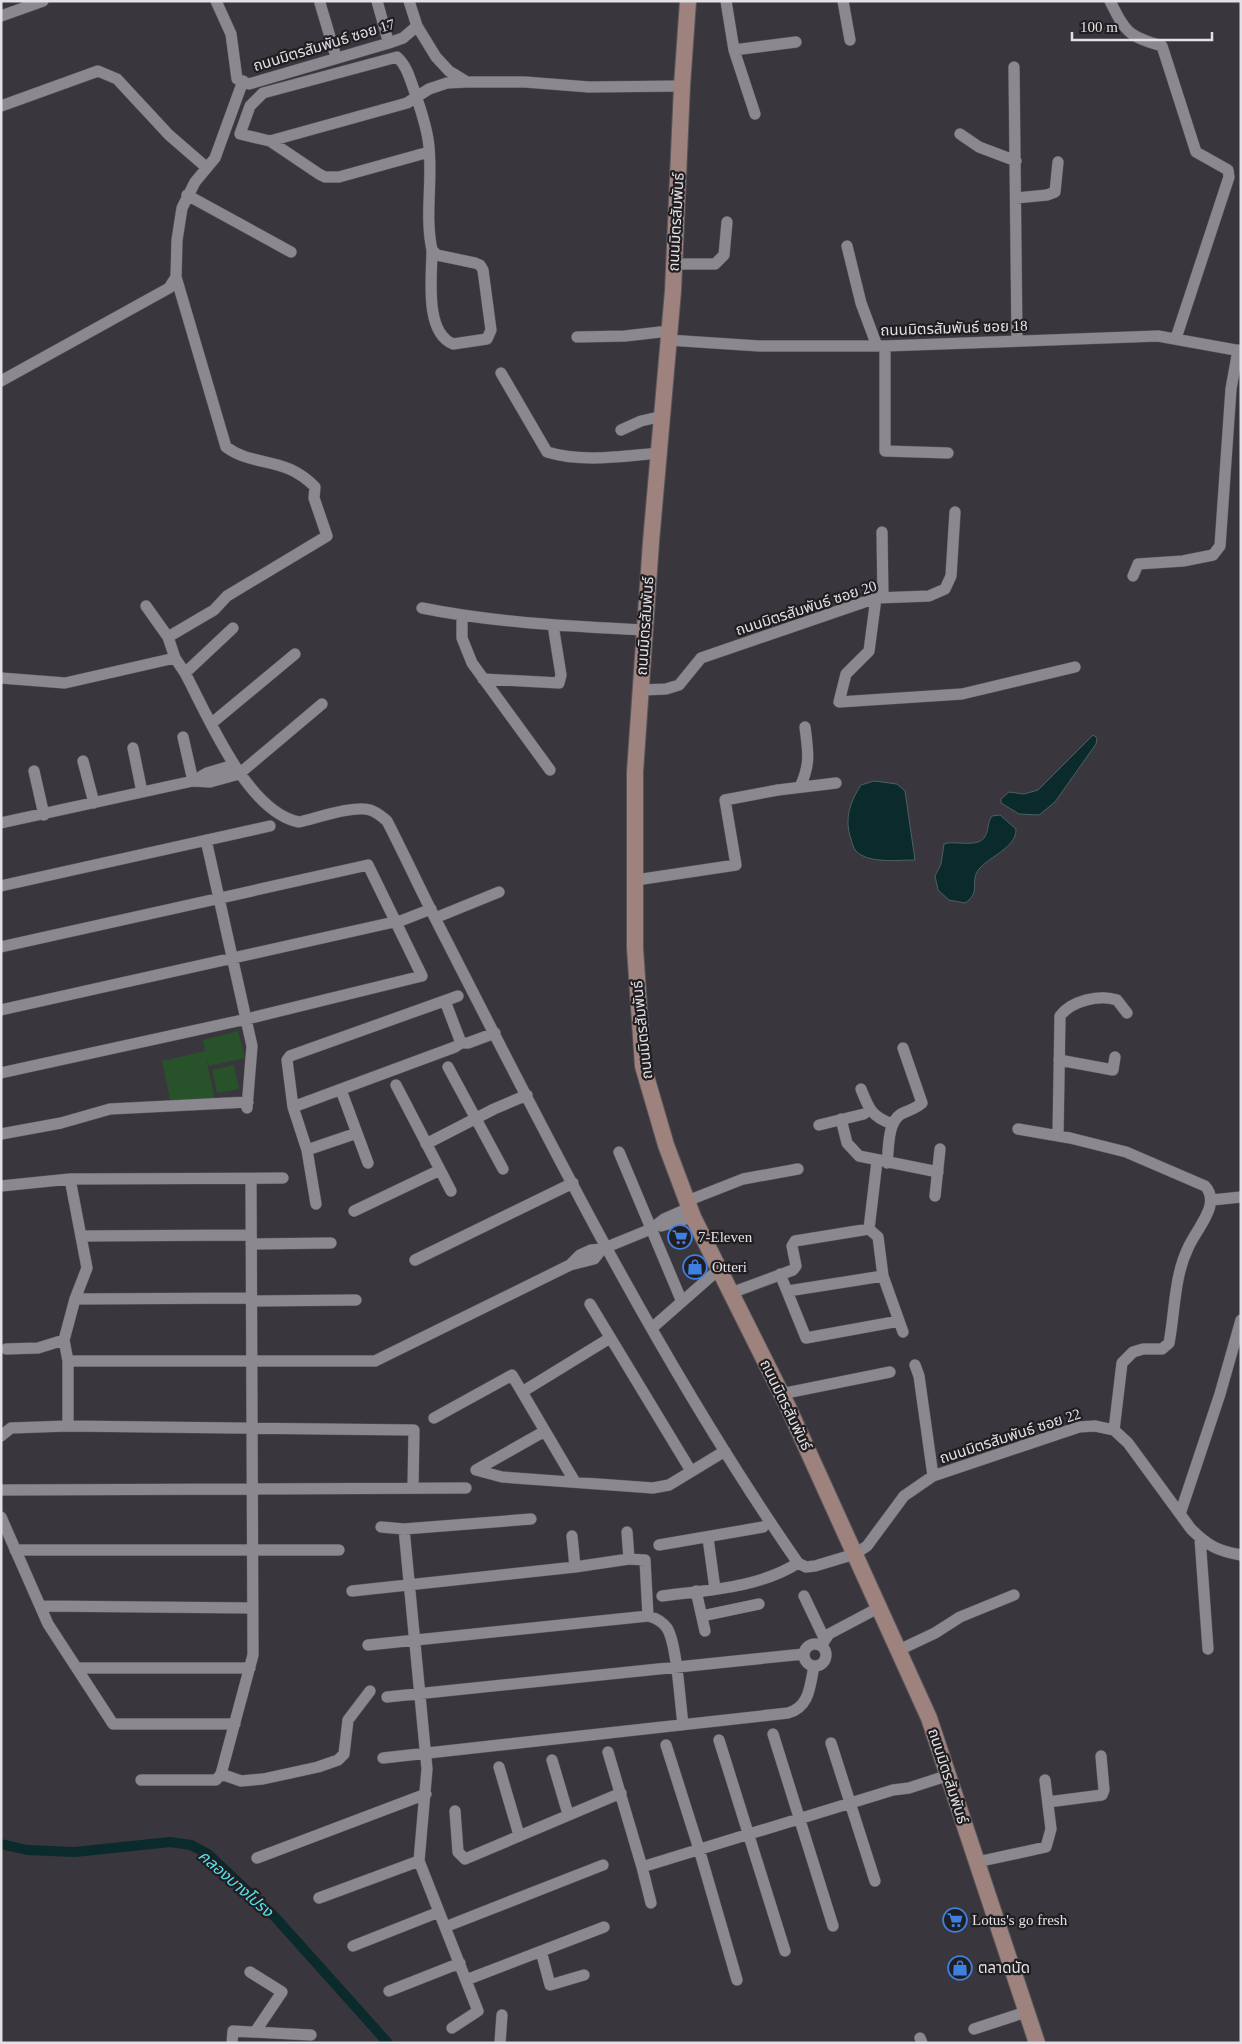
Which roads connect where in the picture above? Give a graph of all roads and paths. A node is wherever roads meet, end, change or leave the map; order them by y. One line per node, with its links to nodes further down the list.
1 (43, 1): 10 (street)
2 (216, 1): 18 (street, ถนนมิตรสัมพันธ์ ซอย 17)
3 (377, 1): 12 (street)
4 (409, 1): 11 (street)
5 (688, 1): 20 (street, ถนนมิตรสัมพันธ์)
6 (726, 1): 15 (street)
7 (843, 1): 13 (street)
8 (1110, 1): 40 (street)
9 (320, 3): 16 (street)
10 (1, 16)
11 (417, 26): 16 (street, ถนนมิตรสัมพันธ์ ซอย 17); 19 (street, ถนนมิตรสัมพันธ์ ซอย 17)
12 (387, 37)
13 (850, 40)
14 (796, 42): 15 (street)
15 (734, 50): 23 (street)
16 (336, 57): 18 (street, ถนนมิตรสัมพันธ์ ซอย 17)
17 (1014, 67): 27 (street)
18 (244, 81): 29 (street)
19 (468, 82): 20 (street); 21 (street)
20 (682, 86): 36 (street, ถนนมิตรสัมพันธ์)
21 (417, 96): 25 (street); 25 (street); 26 (street)
22 (1, 106): 29 (street)
23 (755, 114)
24 (960, 134): 27 (street)
25 (270, 141): 26 (street)
26 (429, 152): 34 (street)
27 (1016, 161): 31 (street)
28 (1058, 162): 31 (street)
29 (206, 167): 30 (street)
30 (187, 195): 35 (street); 37 (street)
31 (1016, 198): 41 (street)
32 (727, 222): 36 (street)
33 (846, 246): 42 (street)
34 (432, 250): 34 (street)
35 (291, 252)
36 (673, 264): 39 (street, ถนนมิตรสัมพันธ์)
37 (176, 277): 45 (street); 60 (street)
38 (577, 336): 39 (street, ถนนมิตรสัมพันธ์ ซอย 18)
39 (669, 336): 42 (street, ถนนมิตรสัมพันธ์ ซอย 18); 46 (street, ถนนมิตรสัมพันธ์)
40 (1176, 338): 41 (street, ถนนมิตรสัมพันธ์ ซอย 18); 43 (street, ถนนมิตรสัมพันธ์ ซอย 18)
41 (1017, 340): 42 (street, ถนนมิตรสัมพันธ์ ซอย 18)
42 (881, 346): 49 (street)
43 (1239, 351): 52 (street)
44 (501, 373): 48 (street)
45 (1, 381)
46 (663, 416): 47 (street); 48 (street, ถนนมิตรสัมพันธ์)
47 (621, 430)
48 (660, 453): 59 (street, ถนนมิตรสัมพันธ์)
49 (948, 453)
50 (955, 512): 53 (street, ถนนมิตรสัมพันธ์ ซอย 20)
51 (882, 532): 53 (street)
52 (1134, 576)
53 (880, 598): 63 (street); 67 (street, ถนนมิตรสัมพันธ์ ซอย 20)
54 (146, 606): 60 (street)
55 (422, 608): 56 (street)
56 (462, 616): 57 (street); 66 (street)
57 (553, 625): 59 (street); 66 (street)
58 (233, 628): 64 (street)
59 (645, 630): 67 (street, ถนนมิตรสัมพันธ์)
60 (168, 637): 62 (street)
61 (295, 654): 69 (street)
62 (175, 658): 64 (street); 65 (street)
63 (1075, 667)
64 (185, 672): 69 (street)
65 (1, 678)
66 (483, 680): 75 (street)
67 (642, 690): 86 (street, ถนนมิตรสัมพันธ์)
68 (322, 704): 74 (street)
69 (212, 723): 74 (street)
70 (804, 727): 79 (street)
71 (183, 737): 77 (street)
72 (133, 748): 80 (street)
73 (84, 760): 81 (street)
74 (237, 770): 77 (street); 90 (street)
75 (550, 770)
76 (34, 771): 82 (street)
77 (192, 781): 80 (street)
78 (836, 783): 79 (street)
79 (800, 787): 86 (street)
80 (142, 792): 81 (street)
81 (94, 804): 82 (street)
82 (44, 815): 83 (street)
83 (1, 823)
84 (270, 826): 85 (street)
85 (206, 840): 87 (street); 89 (street)
86 (636, 880): 140 (street, ถนนมิตรสัมพันธ์)
87 (1, 886)
88 (499, 892): 90 (street)
89 (219, 898): 91 (street); 92 (street); 93 (street)
90 (431, 910): 91 (street); 99 (street)
91 (395, 920): 93 (street); 98 (street)
92 (1, 947)
93 (234, 957): 96 (street); 98 (street)
94 (458, 996): 95 (street)
95 (445, 1001): 100 (street); 110 (street)
96 (1, 1010)
97 (1127, 1013): 103 (street)
98 (247, 1019): 105 (street); 118 (street)
99 (494, 1031): 100 (street); 109 (street)
100 (461, 1043): 108 (street)
101 (903, 1048): 114 (street)
102 (1115, 1057): 103 (street)
103 (1058, 1060): 119 (street)
104 (448, 1067): 112 (street)
105 (1, 1073)
106 (396, 1085): 120 (street)
107 (861, 1089): 114 (street)
108 (341, 1090): 110 (street); 117 (street)
109 (526, 1093): 112 (street); 133 (street)
110 (293, 1107): 122 (street)
111 (864, 1114): 113 (street)
112 (476, 1118): 120 (street); 126 (street)
113 (841, 1119): 115 (street); 124 (street)
114 (892, 1124): 124 (street)
115 (819, 1125)
116 (1018, 1129): 119 (street)
117 (357, 1133): 122 (street); 125 (street)
118 (1, 1134)
119 (1058, 1136): 138 (street)
120 (426, 1144): 128 (street)
121 (940, 1149): 129 (street)
122 (307, 1150): 139 (street)
123 (620, 1152): 142 (street)
124 (882, 1162): 129 (street); 143 (street)
125 (368, 1163)
126 (503, 1169)
127 (798, 1169): 140 (street)
128 (440, 1170): 135 (street); 141 (street)
129 (938, 1172): 136 (street)
130 (284, 1178): 132 (street)
131 (70, 1179): 132 (street); 134 (street); 144 (street)
132 (251, 1179): 145 (street)
133 (573, 1182): 147 (street); 148 (street)
134 (1, 1186)
135 (451, 1191)
136 (935, 1196)
137 (1241, 1197): 138 (street)
138 (1212, 1200): 173 (street)
139 (316, 1204)
140 (690, 1209): 142 (street); 149 (street, ถนนมิตรสัมพันธ์)
141 (354, 1211)
142 (654, 1227): 147 (street); 157 (street)
143 (869, 1230): 150 (street); 151 (street)
144 (82, 1236): 145 (street); 154 (street)
145 (251, 1239): 146 (street); 155 (street)
146 (331, 1243)
147 (604, 1248): 160 (street); 165 (street)
148 (415, 1260)
149 (718, 1270): 153 (street, ถนนมิตรสัมพันธ์); 157 (street)
150 (780, 1274): 152 (street); 153 (street)
151 (883, 1276): 152 (street); 152 (street)
152 (788, 1291)
153 (731, 1293): 169 (street, ถนนมิตรสัมพันธ์)
154 (75, 1299): 155 (street); 162 (street)
155 (252, 1300): 156 (street); 165 (street)
156 (356, 1300)
157 (682, 1302): 160 (street)
158 (590, 1304): 161 (street)
159 (1241, 1320): 184 (street)
160 (652, 1328): 176 (street)
161 (610, 1338): 168 (street); 177 (street)
162 (64, 1340): 163 (street); 164 (street)
163 (6, 1349)
164 (68, 1361): 165 (street); 171 (street)
165 (252, 1362): 172 (street)
166 (915, 1365): 178 (street)
167 (890, 1372): 169 (street)
168 (522, 1392): 170 (street); 174 (street)
169 (781, 1394): 198 (street, ถนนมิตรสัมพันธ์)
170 (434, 1418)
171 (68, 1426): 172 (street); 175 (street)
172 (252, 1427): 180 (street); 183 (street)
173 (1114, 1430): 178 (street, ถนนมิตรสัมพันธ์ ซอย 22); 184 (street)
174 (545, 1431): 179 (street); 179 (street)
175 (1, 1436)
176 (725, 1451): 177 (street); 201 (street)
177 (691, 1471): 179 (street)
178 (933, 1476): 198 (street, ถนนมิตรสัมพันธ์ ซอย 22)
179 (575, 1482)
180 (413, 1488): 181 (street); 183 (street)
181 (466, 1488)
182 (1, 1490): 183 (street)
183 (252, 1490): 195 (street)
184 (1180, 1514): 193 (street)
185 (1, 1517): 196 (street)
186 (531, 1519): 189 (street)
187 (381, 1527): 189 (street)
188 (763, 1527): 192 (street)
189 (404, 1529): 203 (street)
190 (627, 1532): 200 (street)
191 (572, 1536): 202 (street)
192 (708, 1538): 194 (street); 204 (street)
193 (1200, 1538): 199 (street); 220 (street)
194 (659, 1545)
195 (253, 1549): 196 (street); 197 (street); 212 (street)
196 (15, 1550): 211 (street)
197 (339, 1550)
198 (854, 1554): 201 (street); 213 (street, ถนนมิตรสัมพันธ์)
199 (1241, 1555)
200 (629, 1559): 202 (street); 214 (street)
201 (798, 1563): 204 (street)
202 (575, 1567): 203 (street)
203 (409, 1585): 205 (street); 217 (street)
204 (715, 1589): 206 (street)
205 (352, 1591)
206 (696, 1591): 208 (street); 215 (street)
207 (1014, 1595): 221 (street)
208 (662, 1596)
209 (804, 1596): 218 (street)
210 (759, 1604): 215 (street)
211 (40, 1606): 212 (street); 225 (street)
212 (253, 1608): 226 (street)
213 (882, 1611): 218 (street); 221 (street, ถนนมิตรสัมพันธ์)
214 (648, 1616): 217 (street); 223 (street)
215 (702, 1616): 216 (street)
216 (705, 1631)
217 (414, 1639): 219 (street); 228 (street)
218 (823, 1643): 222 (street); 224 (street)
219 (368, 1645)
220 (1208, 1649)
221 (899, 1650): 242 (street, ถนนมิตรสัมพันธ์)
222 (804, 1654): 223 (street); 224 (street)
223 (676, 1666): 228 (street); 231 (street)
224 (814, 1666): 231 (street)
225 (77, 1668): 226 (street); 230 (street)
226 (250, 1668): 230 (street)
227 (370, 1691): 243 (street)
228 (420, 1693): 229 (street); 236 (street)
229 (387, 1697)
230 (235, 1724): 243 (street)
231 (683, 1724): 236 (street)
232 (773, 1734): 252 (street)
233 (718, 1740): 254 (street)
234 (831, 1743): 249 (street)
235 (666, 1745): 255 (street)
236 (426, 1752): 239 (street); 247 (street)
237 (608, 1752): 246 (street)
238 (1100, 1756): 248 (street)
239 (383, 1758)
240 (552, 1760): 251 (street)
241 (499, 1767): 253 (street)
242 (948, 1771): 249 (street); 258 (street, ถนนมิตรสัมพันธ์)
243 (221, 1774): 244 (street)
244 (140, 1780)
245 (1045, 1780): 248 (street)
246 (621, 1793): 251 (street); 260 (street)
247 (426, 1794): 256 (street); 257 (street)
248 (1048, 1802): 258 (street)
249 (850, 1803): 252 (street); 261 (street)
250 (455, 1811): 253 (street)
251 (568, 1814): 253 (street)
252 (798, 1819): 254 (street); 265 (street)
253 (519, 1834)
254 (749, 1834): 255 (street); 270 (street)
255 (699, 1849): 260 (street); 275 (street)
256 (257, 1858)
257 (419, 1860): 262 (street); 264 (street)
258 (977, 1862): 277 (street, ถนนมิตรสัมพันธ์)
259 (603, 1865): 266 (street)
260 (642, 1867): 263 (street)
261 (875, 1881)
262 (319, 1898)
263 (651, 1903)
264 (439, 1912): 266 (street); 268 (street)
265 (833, 1926)
266 (445, 1927): 271 (street)
267 (604, 1927): 269 (street)
268 (353, 1946)
269 (541, 1951): 273 (street); 274 (street)
270 (785, 1951)
271 (460, 1963): 274 (street); 276 (street)
272 (250, 1972): 281 (street)
273 (584, 1974)
274 (466, 1980): 279 (street)
275 (737, 1980)
276 (389, 1991)
277 (1026, 2012): 280 (street); 285 (street, ถนนมิตรสัมพันธ์)
278 (502, 2015): 284 (street)
279 (452, 2028)
280 (974, 2029)
281 (256, 2032): 282 (street); 283 (street)
282 (312, 2035)
283 (232, 2043)
284 (500, 2043)
285 (1037, 2043)

